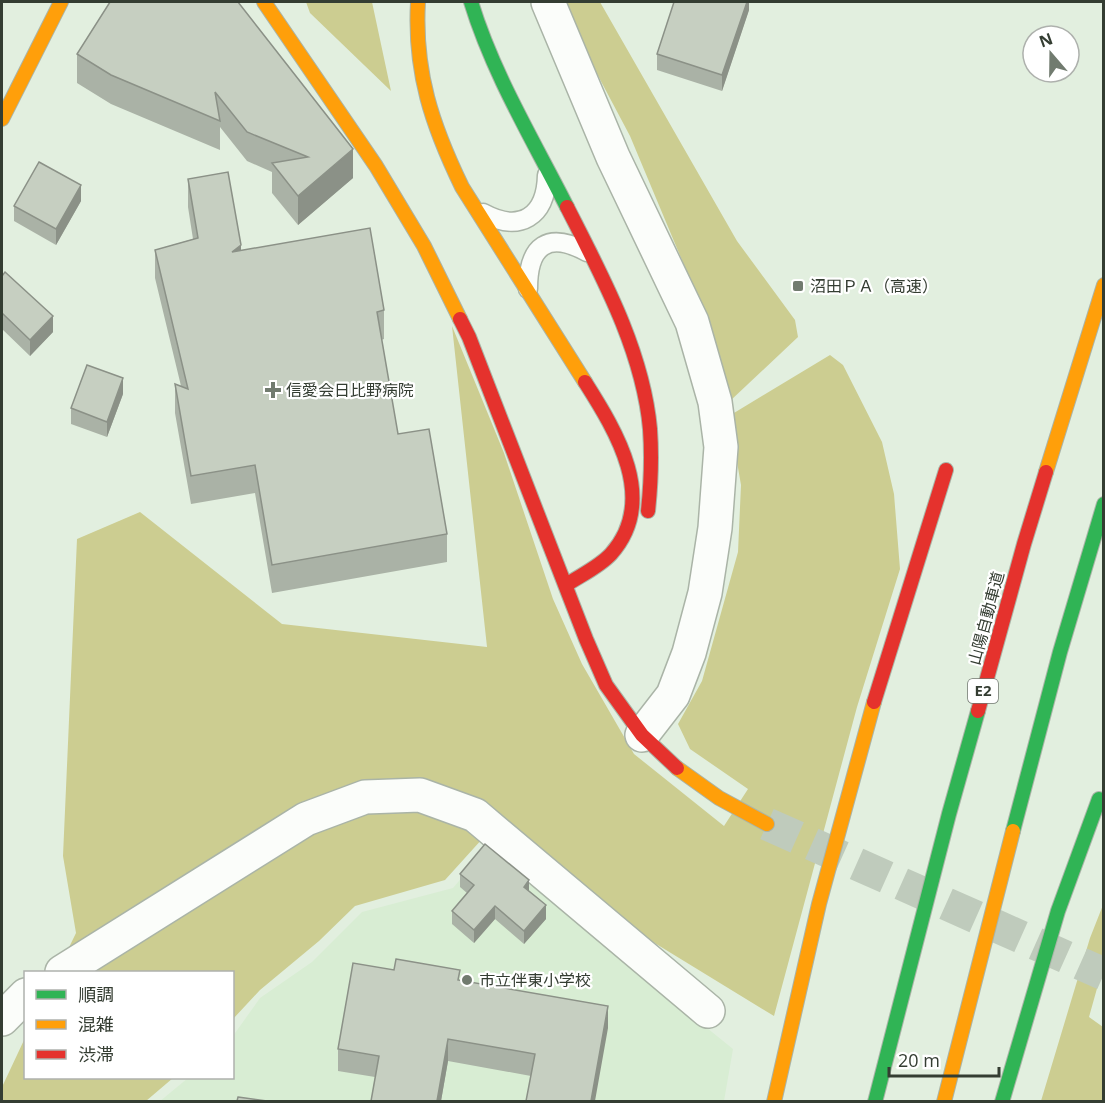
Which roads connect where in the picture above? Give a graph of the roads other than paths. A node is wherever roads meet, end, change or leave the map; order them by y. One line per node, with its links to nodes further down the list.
1 (61, 2): 6 (main road)
2 (264, 2): 14 (main road)
3 (418, 2): 8 (main road)
4 (471, 2): 7 (main road)
5 (548, 2): 15 (street)
6 (2, 119)
7 (547, 170): 8 (lane); 9 (main road)
8 (477, 210): 11 (main road)
9 (591, 253): 11 (lane); 14 (main road)
10 (1104, 285): 23 (main road, 山陽自動車道 / E2)
11 (528, 291): 14 (main road)
12 (946, 470): 22 (main road)
13 (1104, 504): 24 (main road)
14 (566, 585): 15 (main road)
15 (642, 735): 17 (main road)
16 (1099, 800): 25 (main road)
17 (767, 824)
18 (64, 971): 20 (street)
19 (24, 997): 21 (street)
20 (708, 1011)
21 (2, 1019)
22 (774, 1101)
23 (875, 1101)
24 (944, 1101)
25 (1002, 1101)

